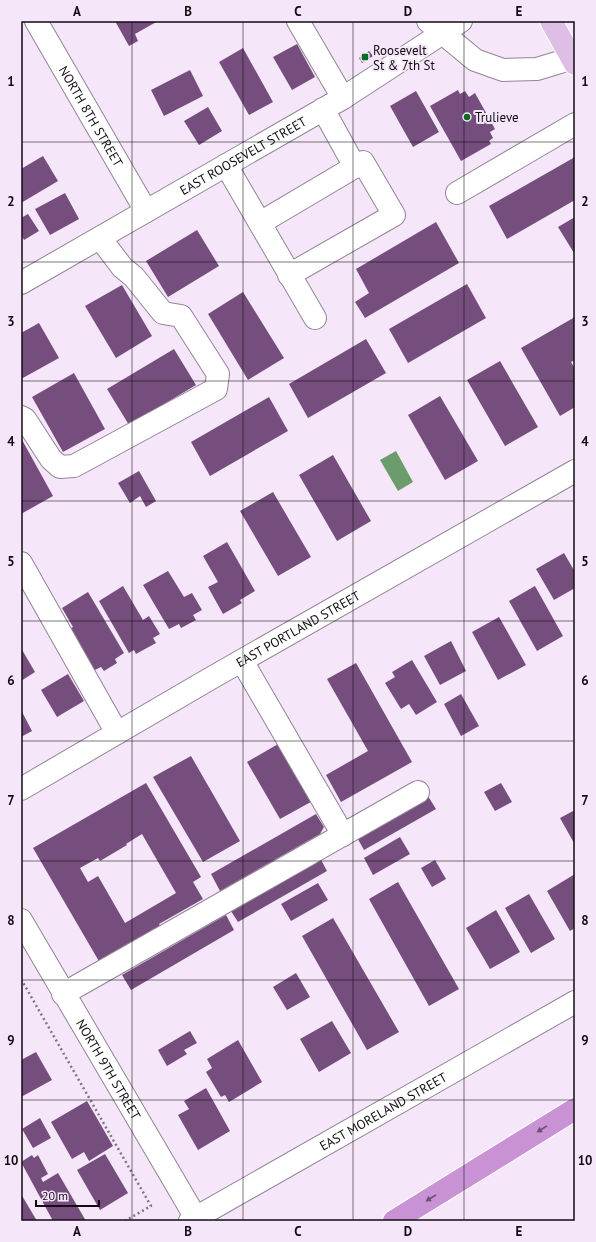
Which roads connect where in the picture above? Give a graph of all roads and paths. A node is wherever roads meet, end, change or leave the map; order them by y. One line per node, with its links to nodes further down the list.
1 (36, 21): 13 (street, NORTH 8TH STREET)
2 (298, 21): 7 (street)
3 (461, 21): 5 (street, EAST ROOSEVELT STREET)
4 (551, 21): 6 (main road)
5 (435, 27): 6 (street); 7 (street, EAST ROOSEVELT STREET)
6 (573, 60)
7 (343, 98): 8 (street, EAST ROOSEVELT STREET)
8 (323, 109): 10 (street, EAST ROOSEVELT STREET); 11 (street)
9 (575, 124): 12 (street)
10 (226, 165): 13 (street, EAST ROOSEVELT STREET); 14 (street)
11 (354, 167): 14 (street); 16 (street)
12 (457, 193)
13 (146, 211): 15 (street, EAST ROOSEVELT STREET)
14 (260, 223): 16 (street)
15 (100, 238): 17 (street, EAST ROOSEVELT STREET); 19 (street)
16 (289, 275): 18 (street)
17 (21, 283)
18 (314, 318)
19 (21, 417)
20 (575, 471): 22 (street, EAST PORTLAND STREET)
21 (21, 563): 23 (street)
22 (242, 661): 23 (street, EAST PORTLAND STREET); 26 (street)
23 (117, 733): 24 (street, EAST PORTLAND STREET)
24 (21, 789)
25 (418, 792): 26 (street)
26 (342, 835): 29 (street)
27 (21, 920): 29 (street, NORTH 9TH STREET)
28 (21, 979): 33 (path)
29 (63, 994): 32 (street, NORTH 9TH STREET)
30 (575, 1002): 32 (street, EAST MORELAND STREET)
31 (575, 1109): 34 (highway, one-way to 34)
32 (193, 1219)
33 (125, 1221)
34 (394, 1221)

